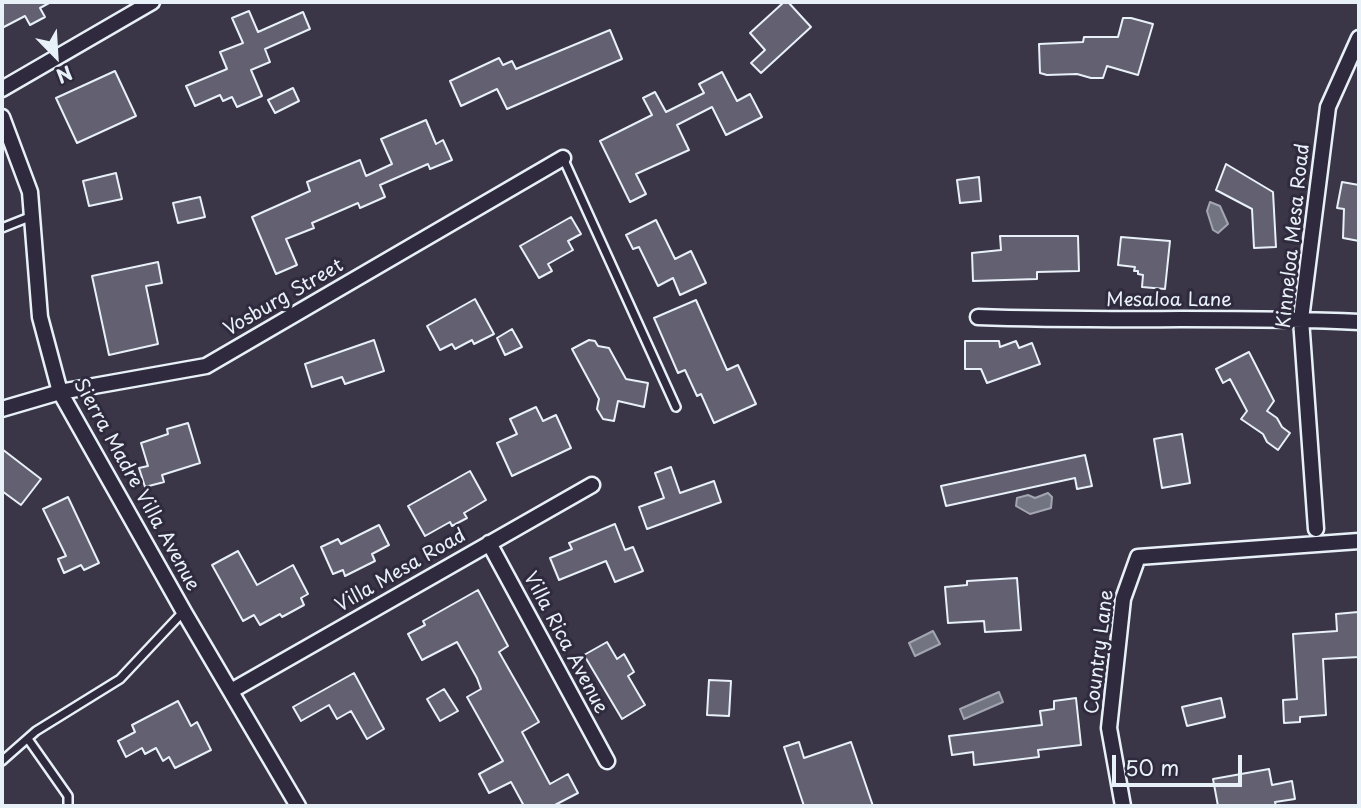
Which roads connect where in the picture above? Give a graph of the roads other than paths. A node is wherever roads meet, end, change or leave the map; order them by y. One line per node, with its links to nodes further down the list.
1 (152, 2): 3 (street)
2 (1359, 38): 9 (street, Kinneloa Mesa Road)
3 (2, 89)
4 (2, 117): 6 (street, Sierra Madre Villa Avenue)
5 (562, 159): 11 (street, Vosburg Street); 12 (lane)
6 (32, 216): 7 (lane); 11 (street, Sierra Madre Villa Avenue)
7 (2, 228)
8 (978, 317): 9 (street, Mesaloa Lane)
9 (1301, 319): 10 (street, Mesaloa Lane); 15 (street, Kinneloa Mesa Road)
10 (1359, 322)
11 (60, 391): 13 (street, Vosburg Street); 18 (street, Sierra Madre Villa Avenue)
12 (676, 407)
13 (2, 409)
14 (592, 485): 17 (street, Villa Mesa Road)
15 (1316, 536): 16 (street, Country Lane); 25 (street, Country Lane)
16 (1359, 541)
17 (489, 543): 19 (street, Villa Mesa Road); 22 (street, Villa Rica Avenue)
18 (184, 612): 19 (street, Sierra Madre Villa Avenue); 20 (lane)
19 (231, 691): 24 (street, Sierra Madre Villa Avenue)
20 (28, 739): 21 (lane); 23 (lane)
21 (2, 761)
22 (607, 761)
23 (68, 806)
24 (298, 806)
25 (1124, 806)

